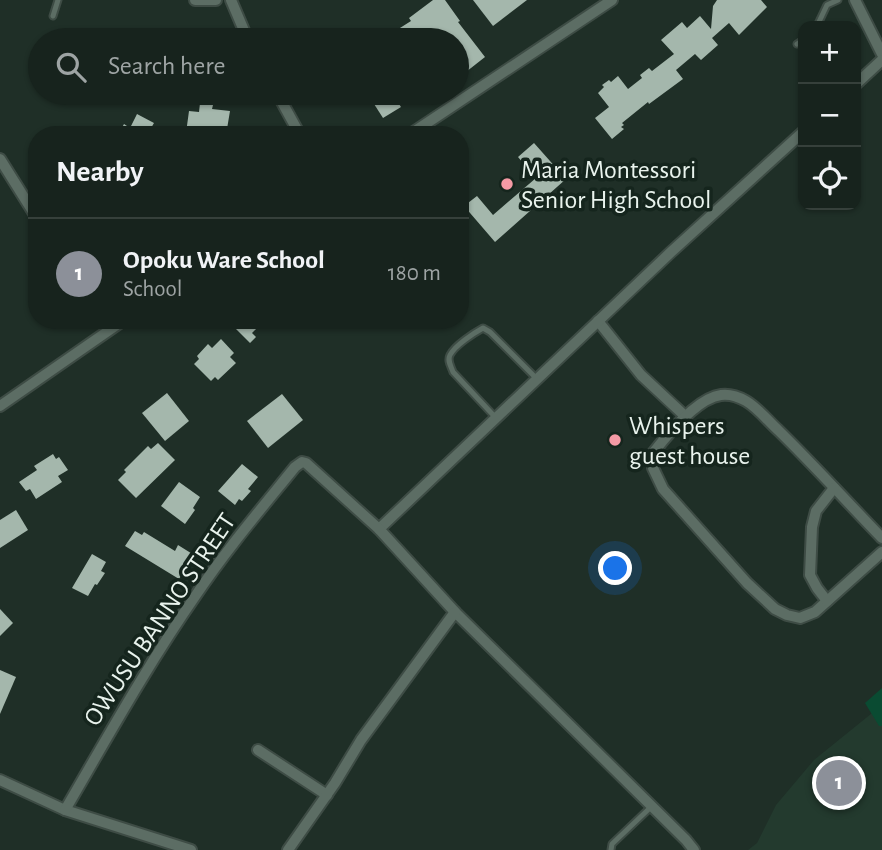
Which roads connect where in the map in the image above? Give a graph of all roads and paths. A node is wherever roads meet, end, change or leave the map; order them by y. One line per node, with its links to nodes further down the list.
1 (58, 0): 8 (lane)
2 (195, 0): 3 (street)
3 (216, 0)
4 (231, 0): 10 (street)
5 (612, 0): 13 (street)
6 (838, 0): 9 (lane)
7 (855, 0): 11 (street)
8 (53, 16)
9 (819, 21)
10 (243, 28)
11 (881, 53): 12 (street)
12 (861, 78)
13 (469, 95)
14 (284, 105): 16 (street)
15 (454, 105): 17 (street)
16 (295, 126)
17 (423, 126)
18 (798, 137): 21 (street)
19 (0, 159): 20 (street)
20 (28, 204)
21 (598, 321): 23 (street); 25 (street)
22 (111, 329): 24 (street)
23 (537, 379): 26 (street); 26 (lane)
24 (0, 406)
25 (685, 416): 27 (street); 31 (street)
26 (496, 418): 28 (street)
27 (834, 488): 29 (street); 31 (street)
28 (379, 529): 32 (street); 37 (street, OWUSU BANNO STREET)
29 (882, 538)
30 (882, 552): 31 (street)
31 (827, 601)
32 (455, 612): 35 (street); 36 (street)
33 (258, 750): 35 (street)
34 (0, 780): 37 (street)
35 (327, 795): 40 (street)
36 (652, 806): 41 (lane); 42 (street)
37 (65, 810): 38 (street)
38 (173, 848): 39 (street)
39 (191, 850)
40 (288, 850)
41 (611, 850)
42 (694, 850)

